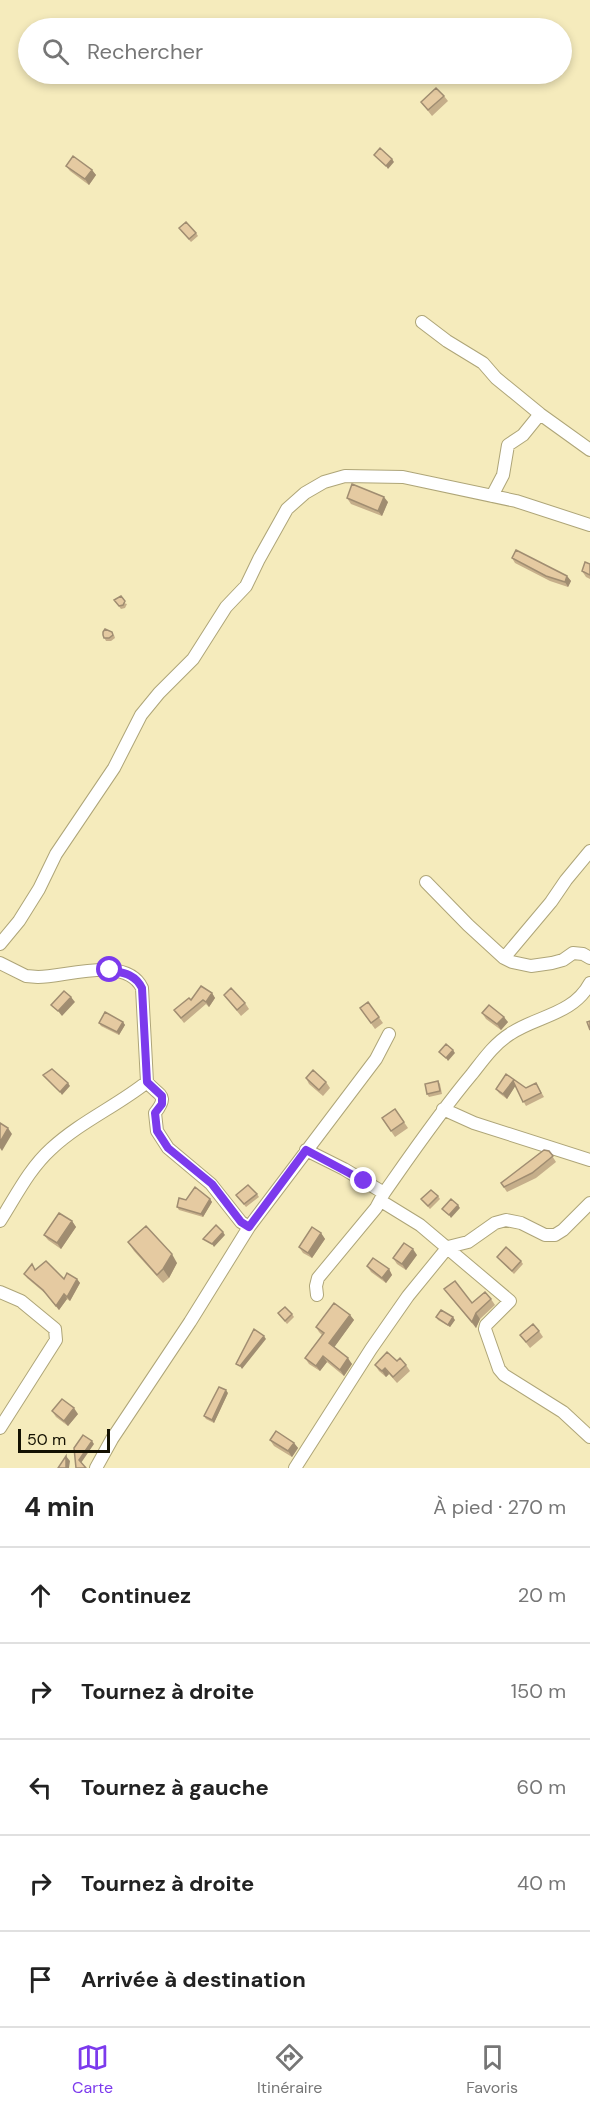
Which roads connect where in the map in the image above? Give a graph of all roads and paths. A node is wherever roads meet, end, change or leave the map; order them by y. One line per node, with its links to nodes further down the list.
1 (422, 322): 2 (street)
2 (540, 414): 3 (street); 4 (street)
3 (590, 450)
4 (492, 495): 5 (street); 8 (street)
5 (590, 525)
6 (590, 851): 9 (street)
7 (426, 882): 9 (street)
8 (0, 944)
9 (504, 958): 10 (street)
10 (590, 958)
11 (0, 963): 14 (street)
12 (590, 983): 15 (street)
13 (389, 1034): 16 (street)
14 (147, 1082): 20 (street); 21 (street)
15 (443, 1109): 17 (street); 18 (street)
16 (306, 1150): 18 (street); 21 (street)
17 (590, 1160)
18 (382, 1197): 22 (street); 24 (street)
19 (590, 1203): 22 (street)
20 (0, 1221)
21 (249, 1227): 27 (street)
22 (448, 1247): 26 (street); 28 (street)
23 (0, 1292): 25 (street)
24 (317, 1295)
25 (0, 1428)
26 (590, 1437)
27 (96, 1468)
28 (295, 1468)

